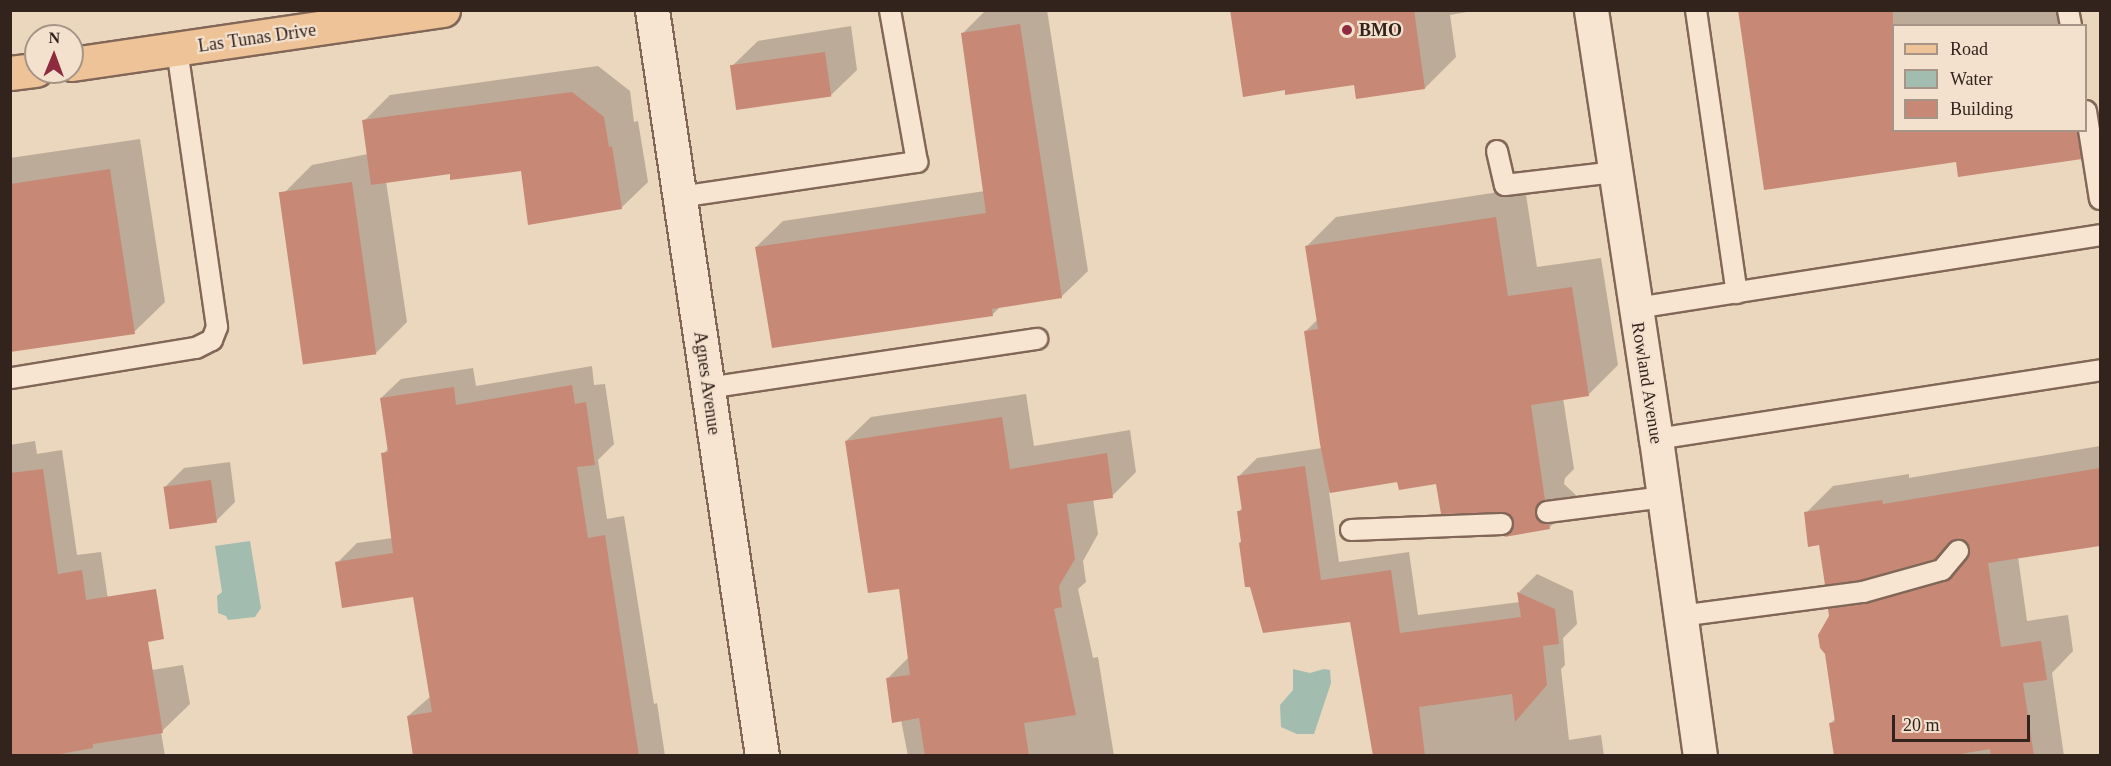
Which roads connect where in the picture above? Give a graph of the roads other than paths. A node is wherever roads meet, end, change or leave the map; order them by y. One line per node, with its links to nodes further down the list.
1 (443, 10): 6 (main road, Las Tunas Drive)
2 (652, 10): 12 (street, Agnes Avenue)
3 (890, 10): 12 (lane)
4 (1591, 10): 11 (street, Rowland Avenue)
5 (1695, 10): 15 (lane)
6 (366, 16): 7 (main road, Las Tunas Drive)
7 (177, 49): 8 (main road, Las Tunas Drive); 19 (lane)
8 (84, 62)
9 (2087, 123): 13 (lane)
10 (1497, 151): 11 (lane)
11 (1616, 172): 16 (street, Rowland Avenue)
12 (680, 196): 20 (street, Agnes Avenue)
13 (2100, 199)
14 (2100, 236): 15 (lane)
15 (1737, 293): 16 (lane)
16 (1636, 308): 21 (street, Rowland Avenue)
17 (1037, 339): 20 (lane)
18 (2100, 370): 21 (lane)
19 (12, 378)
20 (708, 388): 28 (street, Agnes Avenue)
21 (1656, 439): 22 (street, Rowland Avenue)
22 (1664, 497): 23 (lane); 27 (street, Rowland Avenue)
23 (1547, 512)
24 (1502, 524): 25 (lane)
25 (1351, 530)
26 (1958, 551): 27 (lane)
27 (1680, 616): 29 (street, Rowland Avenue)
28 (762, 756)
29 (1701, 756)

